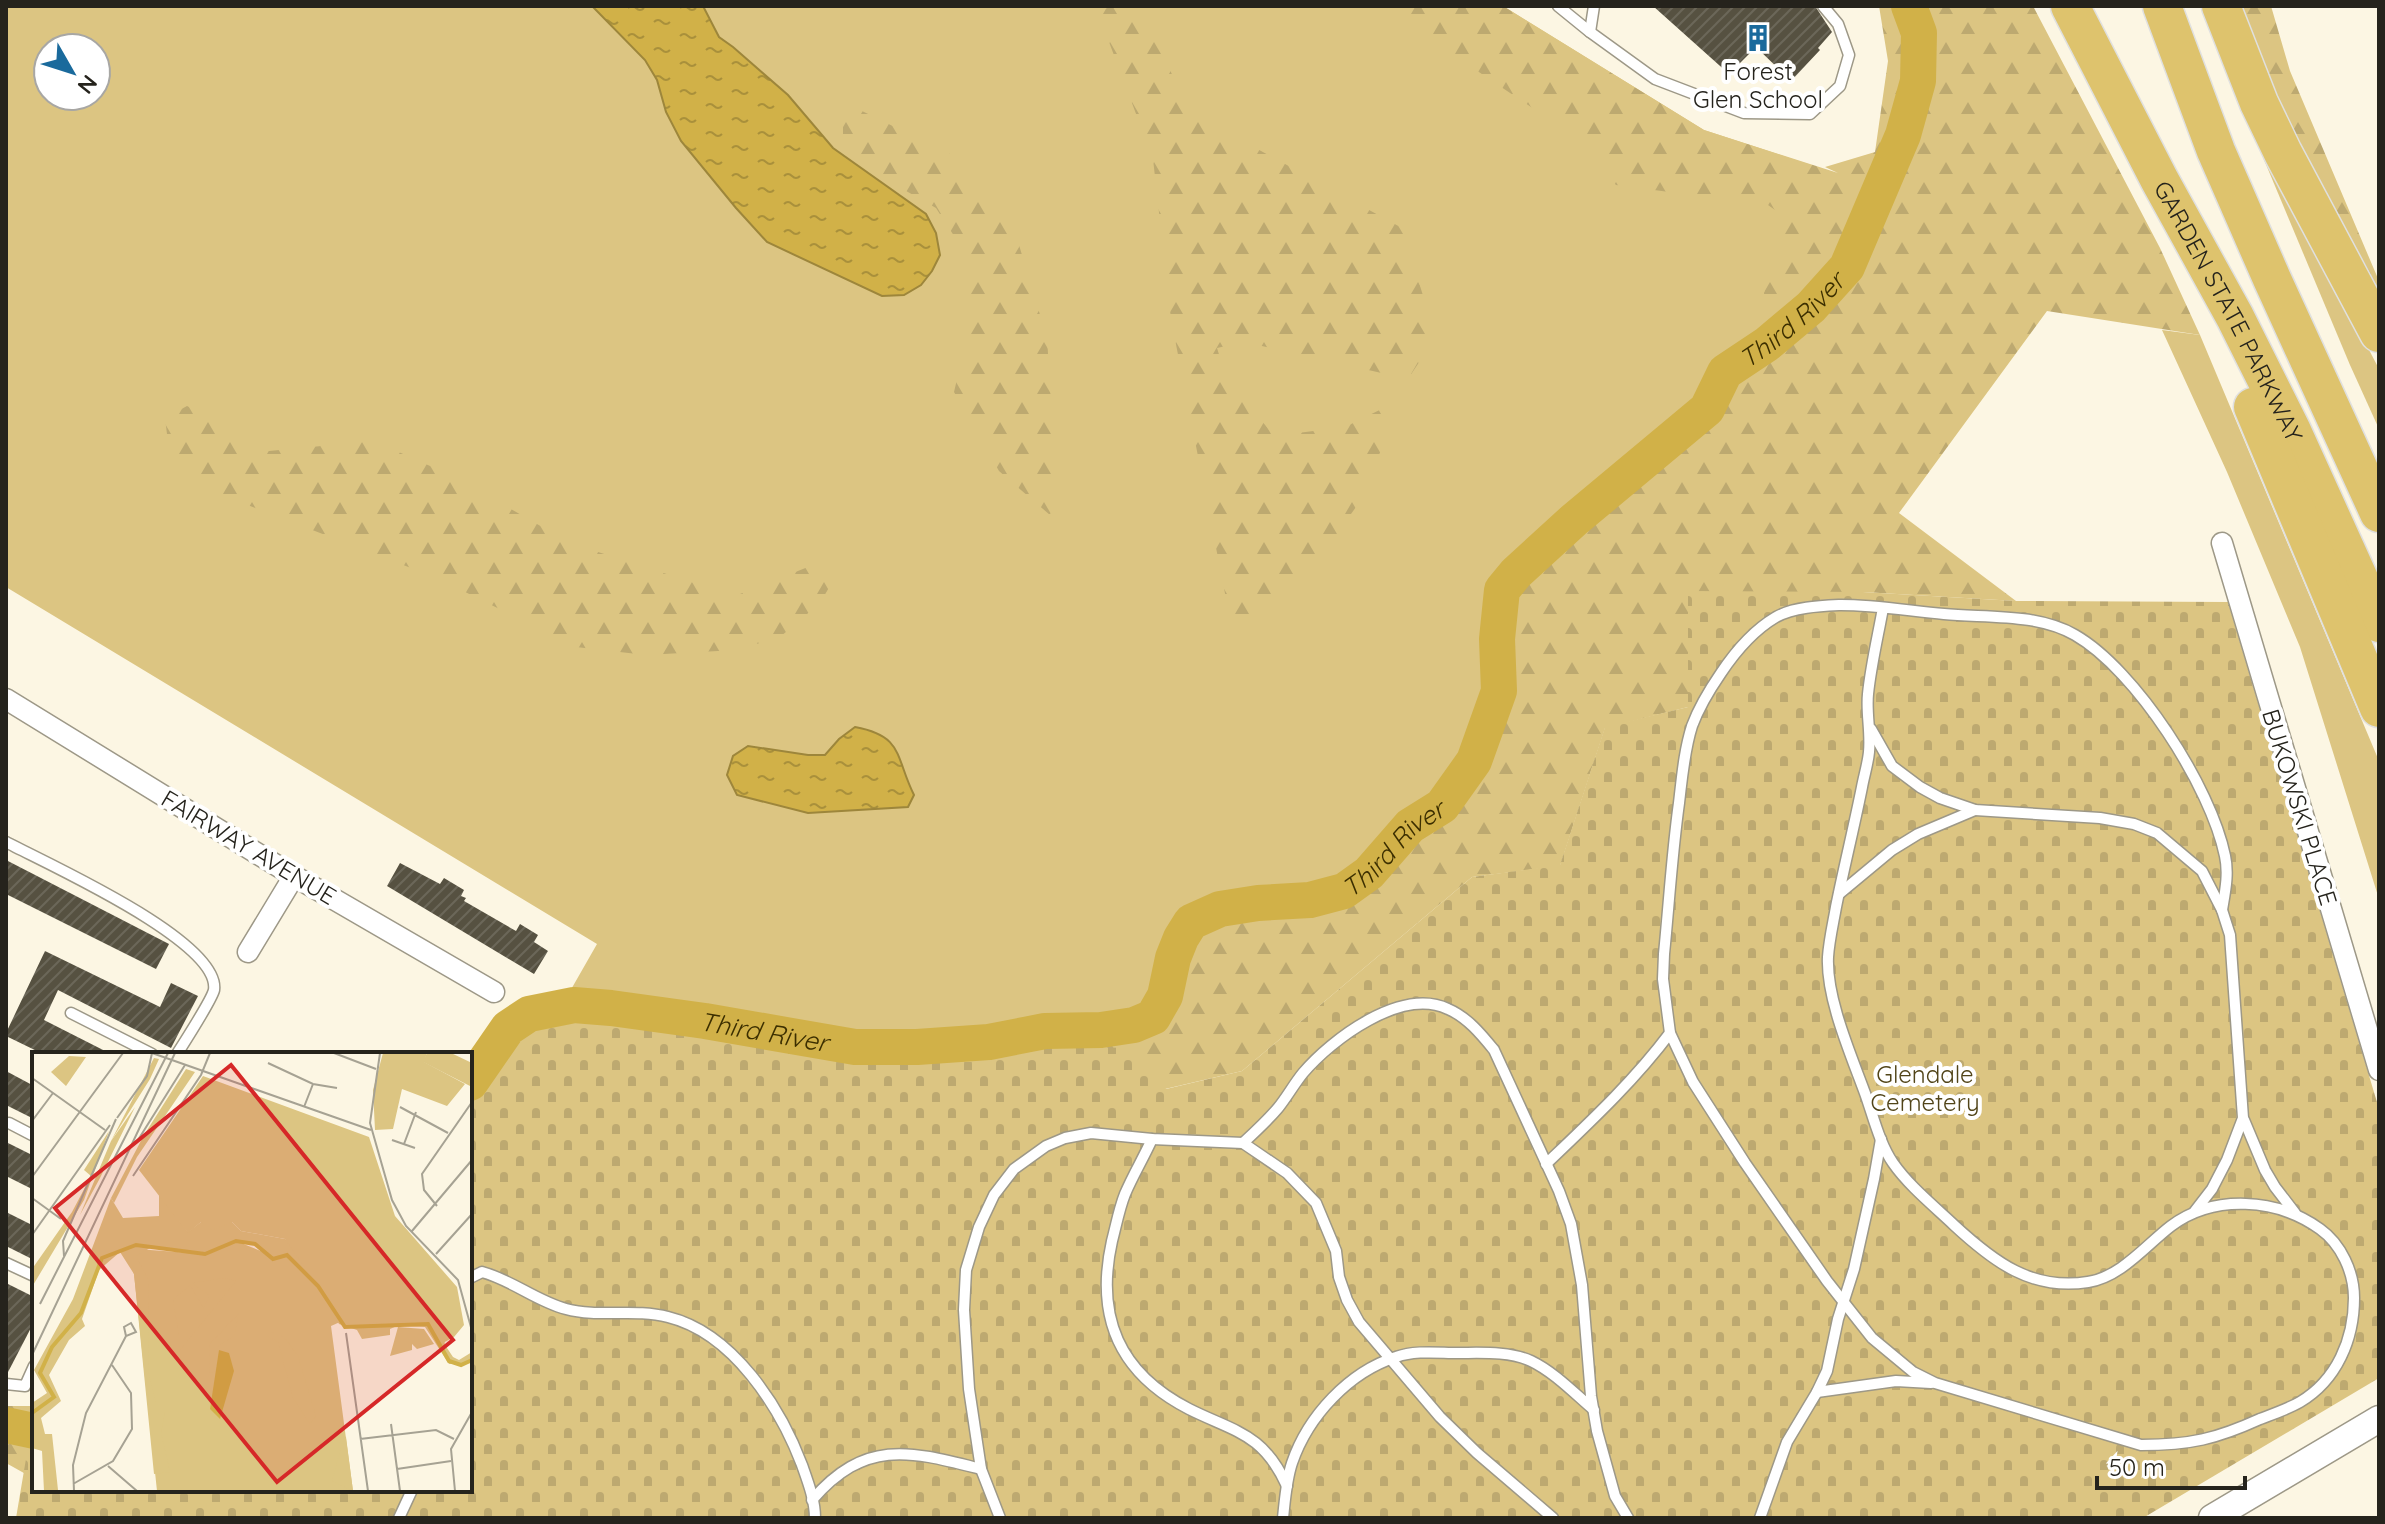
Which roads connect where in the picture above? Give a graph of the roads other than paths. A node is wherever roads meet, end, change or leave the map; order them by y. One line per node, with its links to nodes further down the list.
1 (1558, 6): 7 (lane)
2 (1594, 6): 7 (lane)
3 (1823, 6): 7 (lane)
4 (2070, 6): 8 (highway, GARDEN STATE PARKWAY)
5 (2162, 6): 10 (highway, GARDEN STATE PARKWAY)
6 (2221, 6): 9 (highway)
7 (1590, 32)
8 (2159, 179): 13 (highway, GARDEN STATE PARKWAY); 15 (highway)
9 (2379, 333)
10 (2379, 513)
11 (2222, 543): 28 (street, BUKOWSKI PLACE)
12 (1883, 608): 16 (lane); 21 (lane); 25 (lane)
13 (2379, 623)
14 (6, 699): 19 (street, FAIRWAY AVENUE)
15 (2379, 708)
16 (1868, 724): 17 (lane); 20 (lane)
17 (1975, 810): 20 (lane); 21 (lane)
18 (6, 842): 27 (lane)
19 (294, 876): 22 (street); 23 (street, FAIRWAY AVENUE)
20 (1839, 894): 33 (lane)
21 (2222, 910): 29 (lane)
22 (248, 952)
23 (494, 992)
24 (71, 1013): 26 (lane)
25 (1670, 1033): 35 (lane); 41 (lane)
26 (148, 1052)
27 (178, 1052)
28 (2379, 1070)
29 (2243, 1118): 36 (lane); 37 (lane)
30 (9, 1123): 31 (lane)
31 (32, 1135)
32 (1152, 1139): 34 (lane); 49 (lane); 50 (lane)
33 (1881, 1139): 36 (lane); 41 (lane)
34 (1243, 1143): 35 (lane); 42 (lane)
35 (1546, 1164): 47 (lane)
36 (2193, 1213): 37 (lane)
37 (2297, 1215): 44 (lane)
38 (6, 1263): 39 (lane)
39 (32, 1275)
40 (472, 1277): 52 (lane)
41 (1844, 1303): 44 (lane); 46 (lane)
42 (1391, 1359): 47 (lane); 50 (lane); 57 (lane)
43 (32, 1370): 45 (lane)
44 (1935, 1383): 46 (lane)
45 (6, 1384)
46 (1817, 1392): 59 (lane)
47 (1594, 1410): 58 (lane)
48 (2379, 1419): 60 (street)
49 (981, 1469): 52 (lane); 55 (lane)
50 (1287, 1486): 56 (lane)
51 (411, 1492): 53 (lane)
52 (812, 1500): 54 (lane)
53 (399, 1518)
54 (815, 1518)
55 (1000, 1518)
56 (1283, 1518)
57 (1553, 1518)
58 (1628, 1518)
59 (1760, 1518)
60 (2212, 1518)

